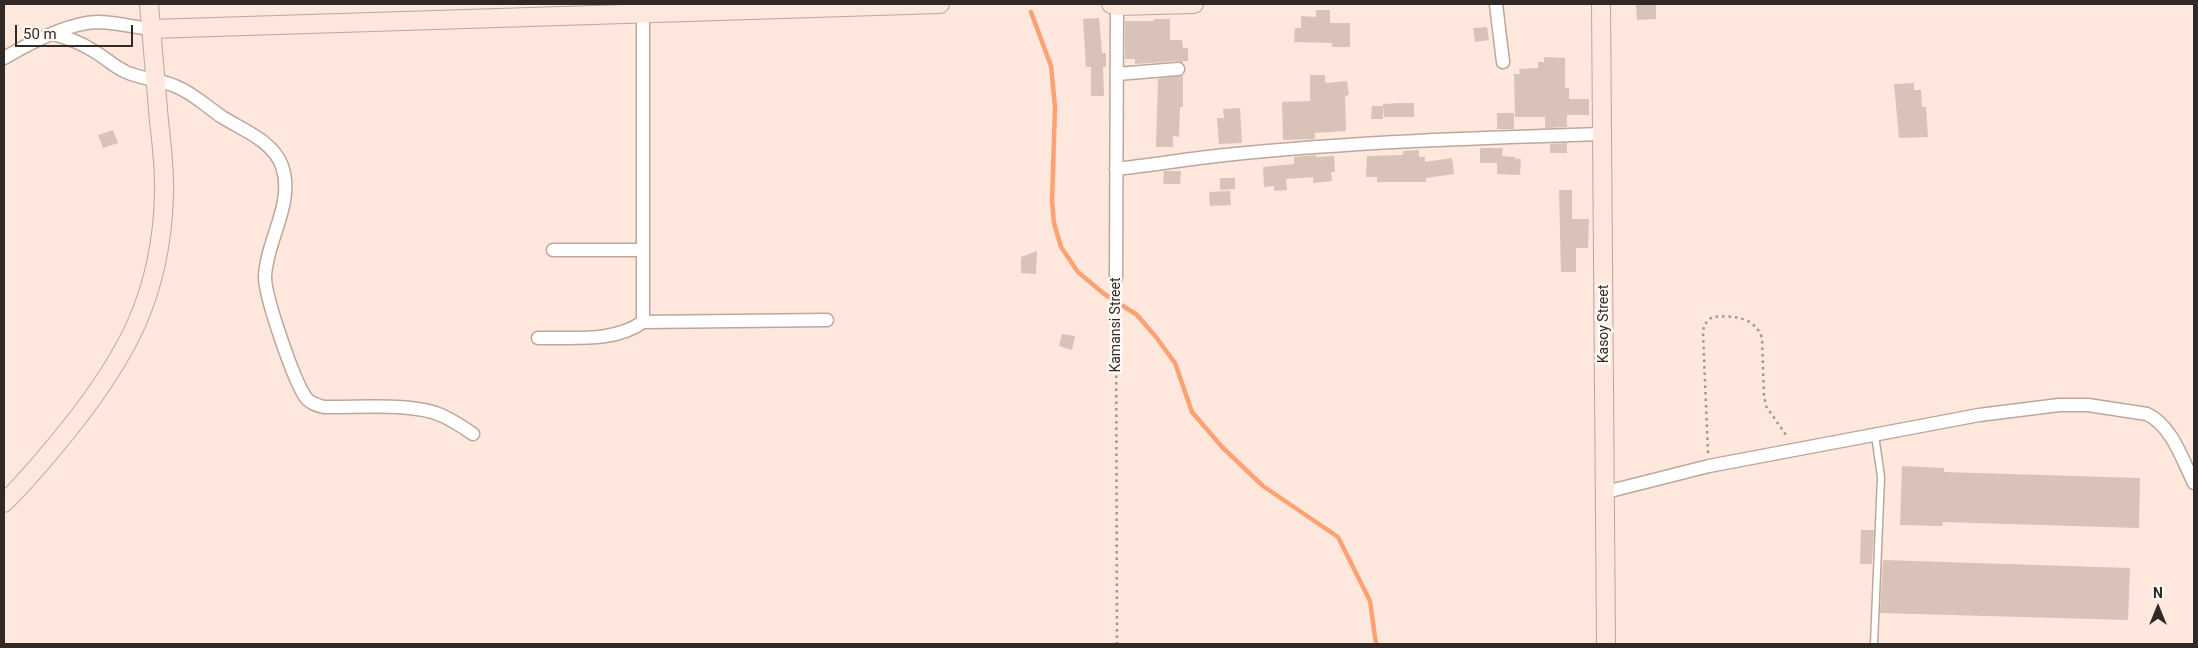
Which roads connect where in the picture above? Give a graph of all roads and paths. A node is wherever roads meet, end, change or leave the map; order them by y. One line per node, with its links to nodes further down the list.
1 (149, 4): 9 (street)
2 (940, 4): 8 (street)
3 (1194, 4): 6 (street)
4 (1496, 4): 12 (street)
5 (1601, 4): 16 (street, Kasoy Street)
6 (1114, 5): 14 (street, Kamansi Street)
7 (620, 8): 8 (street); 9 (street)
8 (643, 12): 19 (street)
9 (151, 29): 10 (street); 15 (street)
10 (54, 34): 11 (street); 15 (street)
11 (4, 58)
12 (1503, 62)
13 (1178, 68): 14 (street)
14 (1117, 74): 17 (street, Kamansi Street)
15 (155, 80): 24 (street); 30 (street)
16 (1602, 134): 17 (street); 29 (street, Kasoy Street)
17 (1116, 169): 20 (street, Kamansi Street)
18 (553, 250): 19 (street)
19 (643, 250): 22 (street)
20 (1116, 278): 31 (path, Kamansi Street)
21 (827, 320): 22 (street)
22 (643, 322): 23 (street)
23 (538, 338)
24 (473, 434)
25 (1875, 435): 26 (street); 28 (street); 33 (lane)
26 (1794, 451): 27 (street); 27 (path)
27 (1709, 466): 29 (street)
28 (2194, 483)
29 (1606, 492): 32 (street, Kasoy Street)
30 (4, 503)
31 (1117, 644)
32 (1606, 644)
33 (1874, 644)

